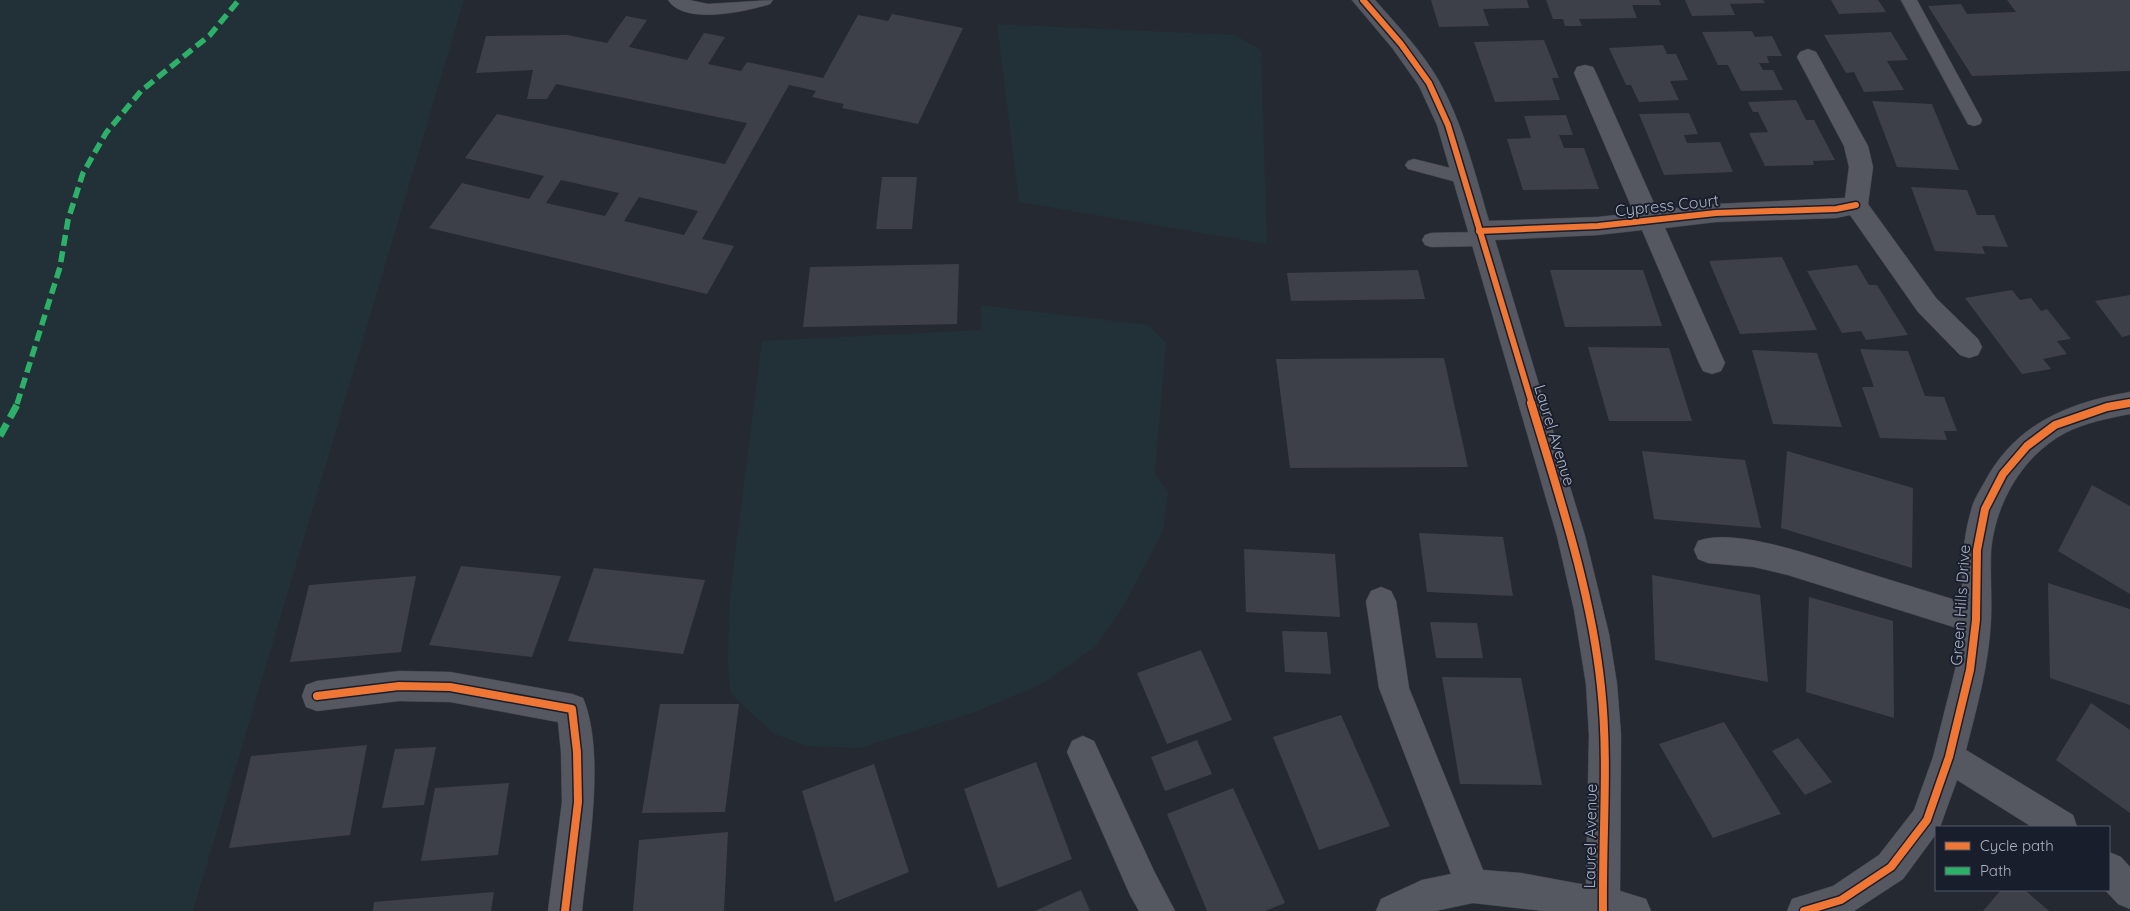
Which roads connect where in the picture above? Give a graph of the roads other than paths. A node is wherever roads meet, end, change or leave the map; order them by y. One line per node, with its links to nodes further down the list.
1 (676, 0): 2 (lane)
2 (765, 0)
3 (1362, 0): 9 (street, Laurel Avenue)
4 (1909, 0): 7 (lane)
5 (1808, 57): 10 (street)
6 (1585, 73): 11 (street)
7 (1974, 120)
8 (1414, 166): 9 (lane)
9 (1464, 178): 12 (street, Laurel Avenue)
10 (1856, 205): 11 (street, Cypress Court); 14 (street)
11 (1650, 221): 12 (street, Cypress Court); 15 (street)
12 (1481, 235): 13 (lane); 27 (street, Laurel Avenue)
13 (1431, 240)
14 (1969, 347)
15 (1712, 363)
16 (2130, 403): 19 (street, Green Hills Drive)
17 (1708, 550): 19 (street)
18 (1381, 601): 25 (street)
19 (1976, 620): 22 (street, Green Hills Drive)
20 (317, 696): 28 (street)
21 (1083, 752): 29 (street)
22 (1949, 757): 23 (street); 32 (street, Green Hills Drive)
23 (2059, 826)
24 (2110, 870): 26 (street)
25 (1473, 886): 27 (street); 30 (street)
26 (2130, 892)
27 (1603, 908): 31 (street)
28 (565, 911)
29 (1158, 911)
30 (1393, 911)
31 (1634, 911)
32 (1804, 911)

